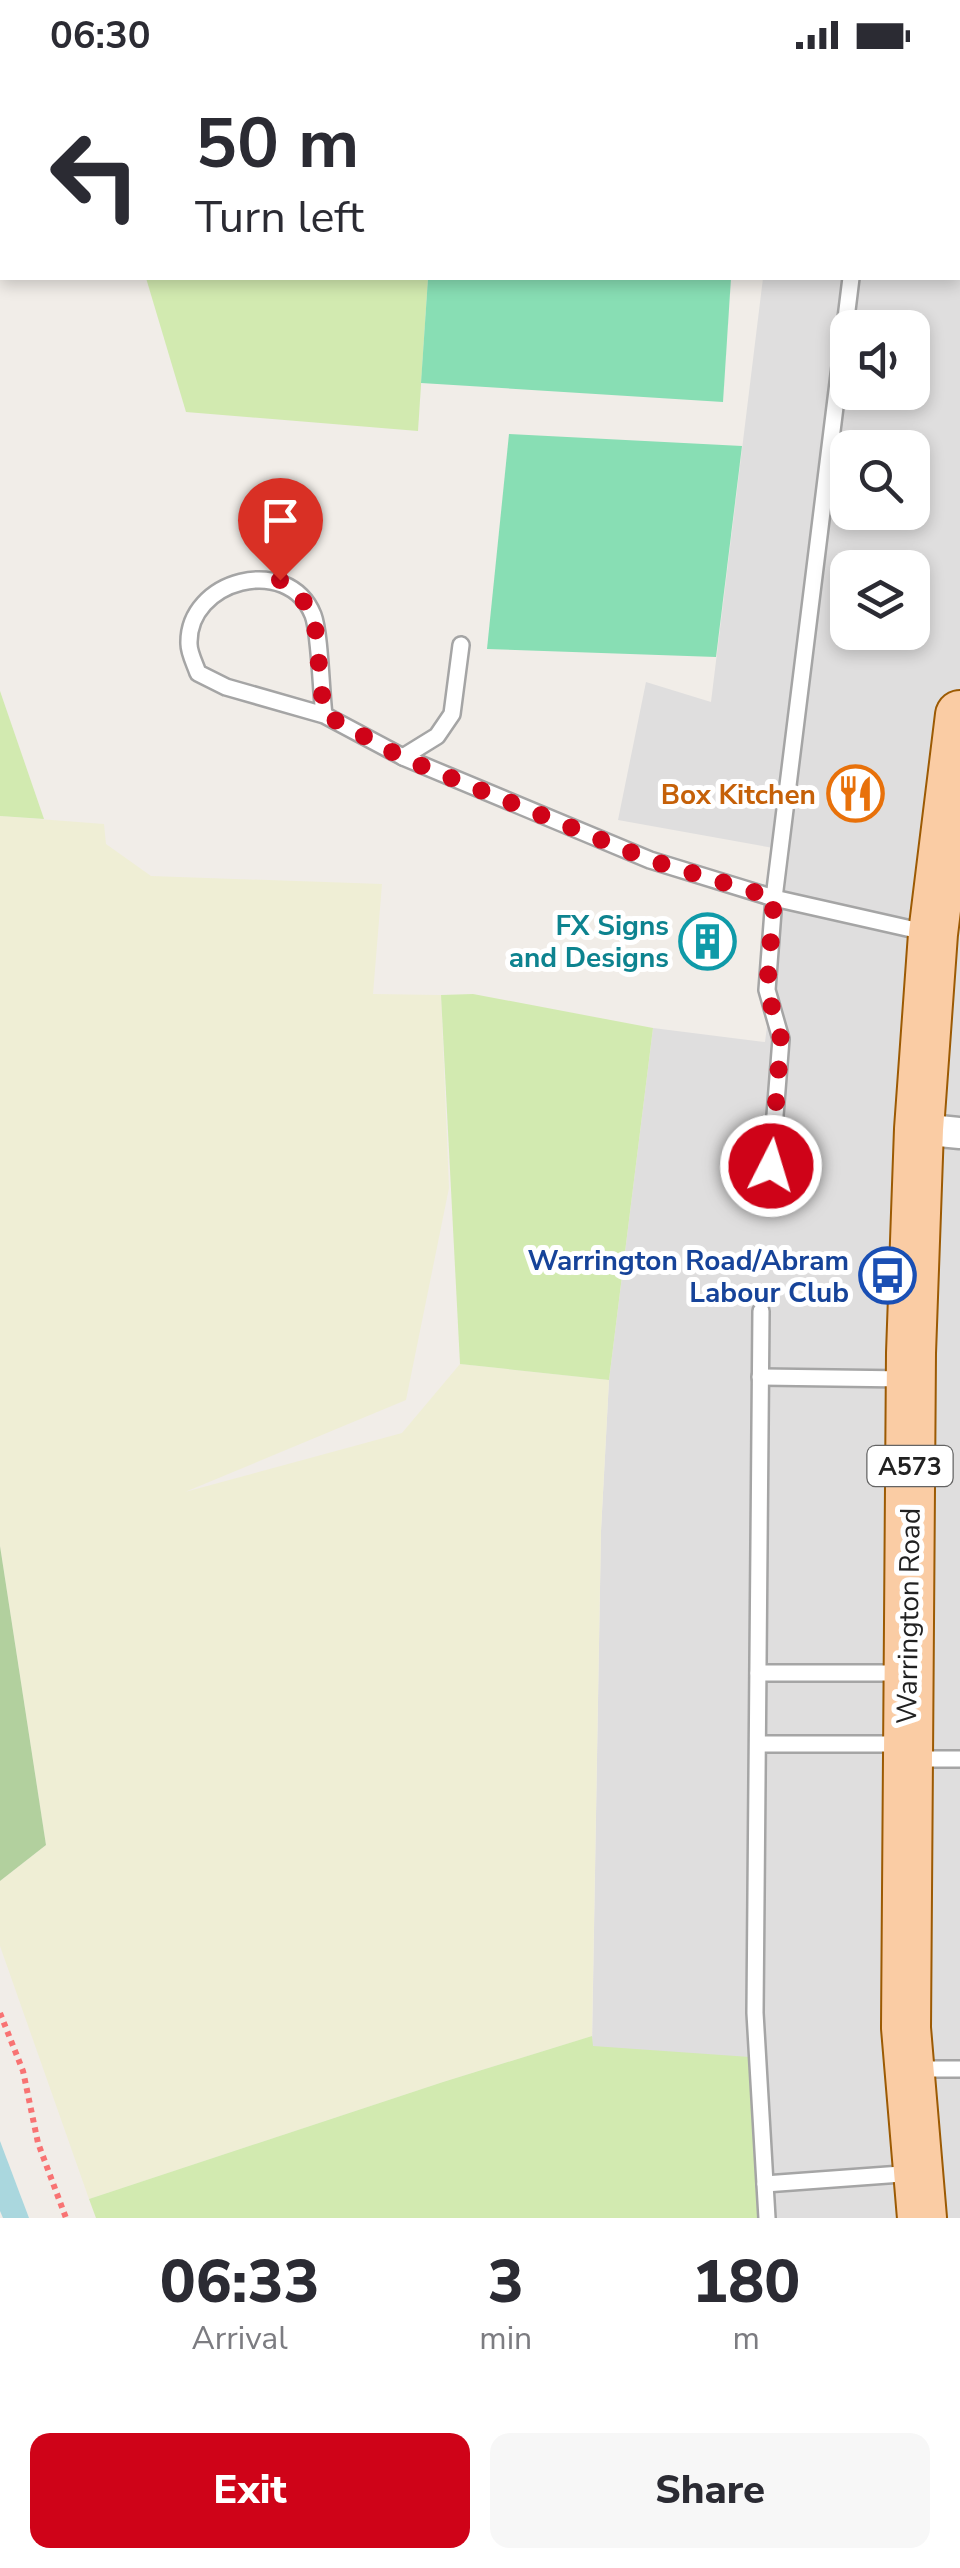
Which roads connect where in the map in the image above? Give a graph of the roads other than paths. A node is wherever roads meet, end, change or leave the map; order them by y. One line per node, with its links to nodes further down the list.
1 (851, 280): 6 (lane)
2 (461, 645): 5 (lane)
3 (324, 714): 3 (lane); 5 (lane)
4 (960, 715): 7 (main road, Warrington Road / A573)
5 (403, 758): 6 (lane)
6 (774, 898): 7 (lane); 9 (lane)
7 (944, 910): 8 (main road, Warrington Road / A573)
8 (940, 1131): 12 (main road, Warrington Road / A573)
9 (771, 1166)
10 (761, 1311): 11 (lane)
11 (760, 1376): 12 (lane); 13 (lane)
12 (910, 1379): 14 (main road, Warrington Road / A573)
13 (758, 1673): 14 (lane); 15 (lane)
14 (908, 1674): 16 (main road, Warrington Road / A573)
15 (758, 1744): 16 (lane); 20 (lane)
16 (907, 1751): 17 (lane); 19 (main road, Warrington Road / A573)
17 (960, 1760)
18 (960, 2068): 19 (lane)
19 (909, 2069): 21 (main road, Warrington Road / A573)
20 (764, 2184): 21 (lane); 22 (lane)
21 (919, 2196)
22 (767, 2218)

